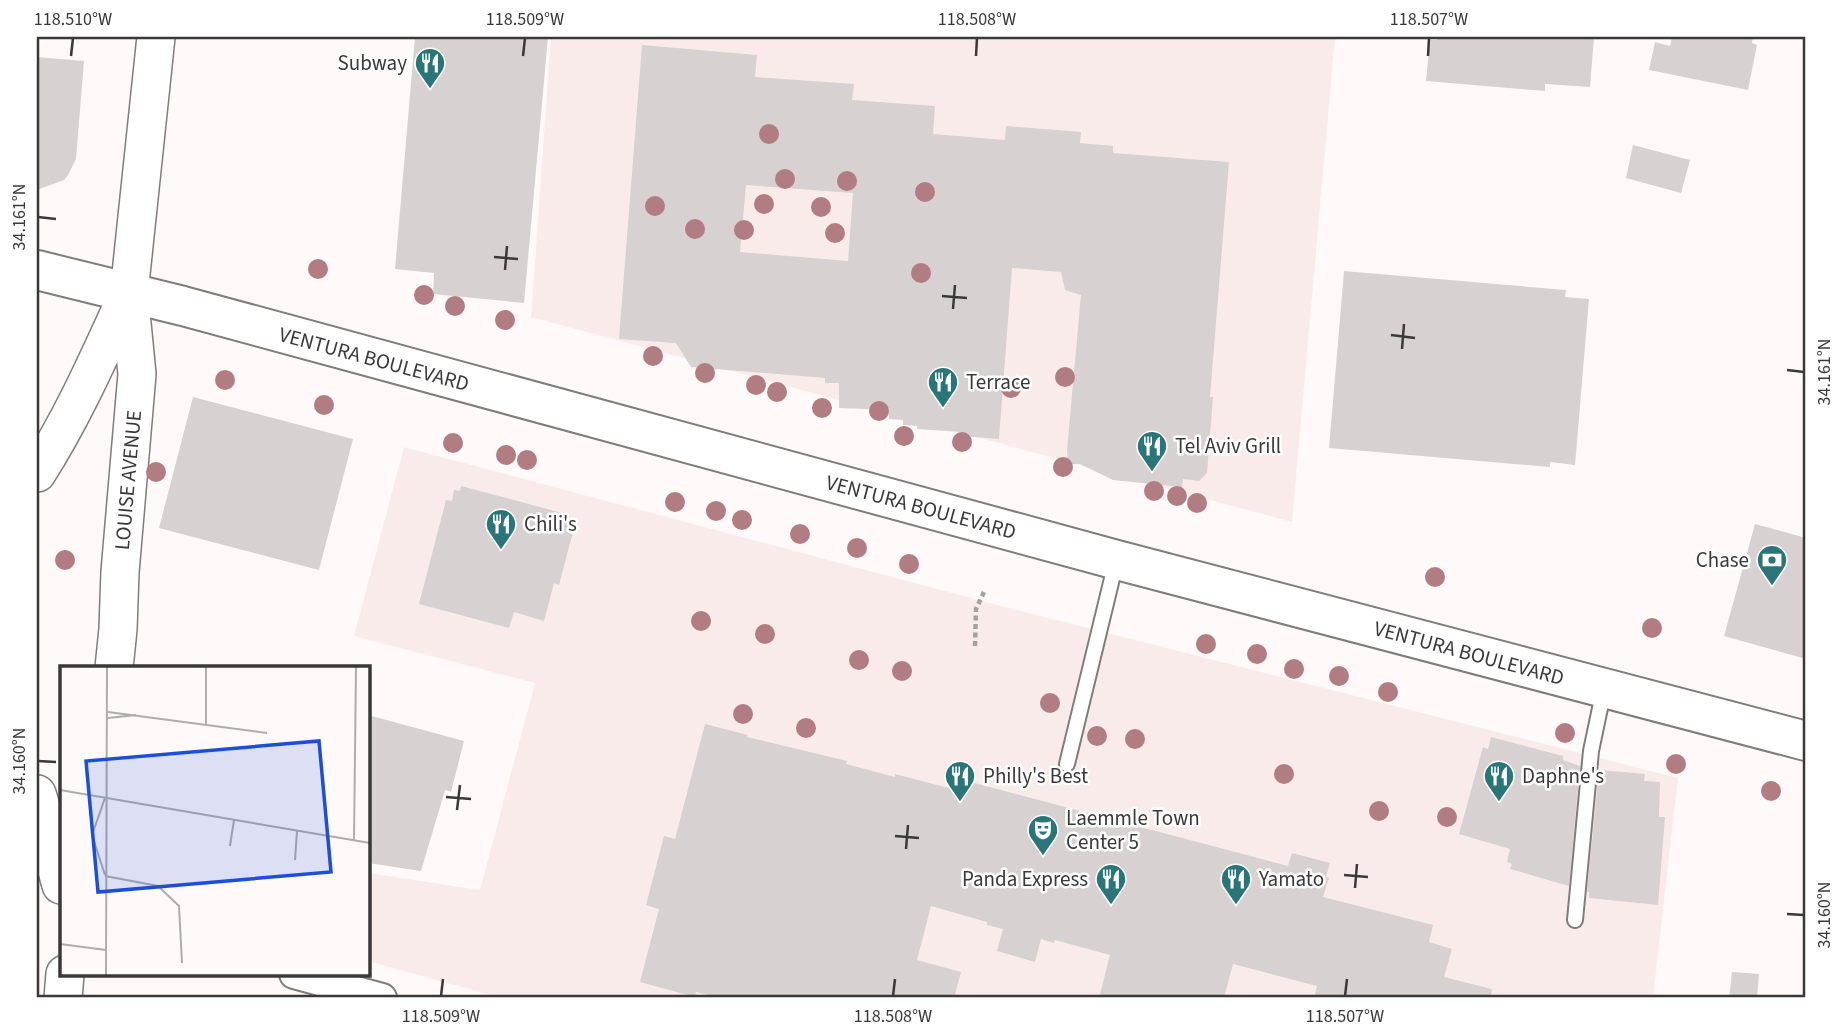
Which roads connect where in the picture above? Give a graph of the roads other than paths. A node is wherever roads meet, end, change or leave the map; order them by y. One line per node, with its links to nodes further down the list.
1 (156, 37): 3 (street, LOUISE AVENUE)
2 (37, 270): 3 (main road, VENTURA BOULEVARD)
3 (129, 293): 4 (street, LOUISE AVENUE); 5 (main road, VENTURA BOULEVARD); 6 (street, LOUISE AVENUE)
4 (37, 473)
5 (1117, 560): 7 (main road, VENTURA BOULEVARD); 9 (lane)
6 (114, 666)
7 (1604, 687): 8 (main road, VENTURA BOULEVARD); 12 (lane)
8 (1806, 741)
9 (1067, 764)
10 (37, 794): 11 (street)
11 (60, 882)
12 (1575, 920)
13 (65, 976): 15 (street)
14 (301, 976): 16 (street)
15 (63, 998)
16 (382, 998)

